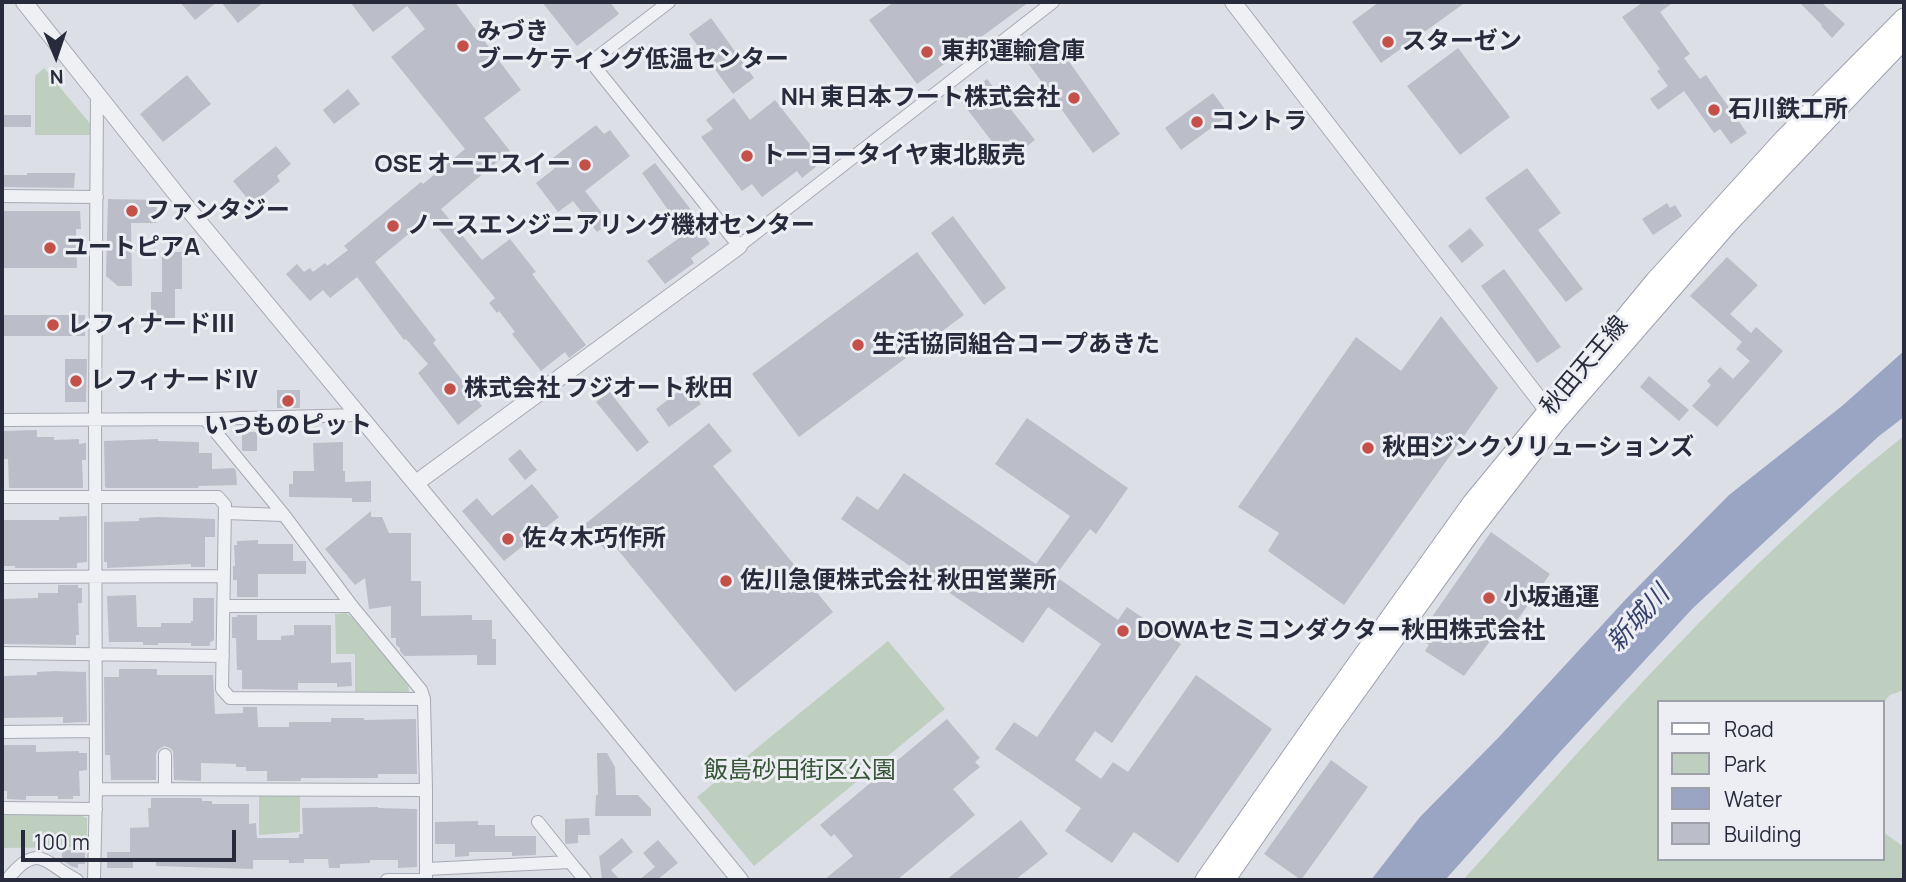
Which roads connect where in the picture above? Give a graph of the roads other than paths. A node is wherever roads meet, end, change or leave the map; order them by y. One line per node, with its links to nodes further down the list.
1 (24, 2): 7 (street)
2 (669, 2): 10 (street)
3 (1054, 2): 10 (street)
4 (1233, 2): 12 (street)
5 (1904, 18): 12 (main road, 秋田天王線)
6 (1904, 39): 12 (main road, 秋田天王線)
7 (97, 94): 9 (street); 11 (street)
8 (2, 196): 9 (street)
9 (97, 197): 15 (street)
10 (739, 246): 16 (street)
11 (359, 415): 13 (street); 16 (street)
12 (1552, 416): 47 (main road, 秋田天王線); 48 (main road, 秋田天王線)
13 (205, 419): 15 (street); 20 (street)
14 (2, 420): 15 (street)
15 (95, 420): 17 (street)
16 (416, 483): 46 (street)
17 (96, 496): 18 (street); 19 (street); 22 (street)
18 (2, 497)
19 (225, 513): 20 (street); 21 (street)
20 (284, 515): 25 (street)
21 (224, 576): 22 (street); 24 (street)
22 (96, 577): 23 (street); 27 (street)
23 (2, 578)
24 (224, 606): 25 (street); 28 (street)
25 (352, 606): 29 (street)
26 (2, 653): 27 (street)
27 (96, 654): 28 (street); 30 (street)
28 (223, 656): 29 (street)
29 (424, 699): 35 (street)
30 (96, 731): 31 (street); 33 (street)
31 (2, 732)
32 (165, 755): 34 (street)
33 (96, 789): 34 (street); 37 (street)
34 (165, 789): 35 (street)
35 (426, 790): 40 (street)
36 (2, 808): 37 (street)
37 (96, 809): 43 (street)
38 (538, 822): 39 (street)
39 (570, 862): 40 (street); 45 (street)
40 (426, 877): 44 (street)
41 (7, 880): 42 (street)
42 (77, 880)
43 (94, 880)
44 (387, 880)
45 (585, 880)
46 (740, 880)
47 (1205, 880)
48 (1225, 880)

